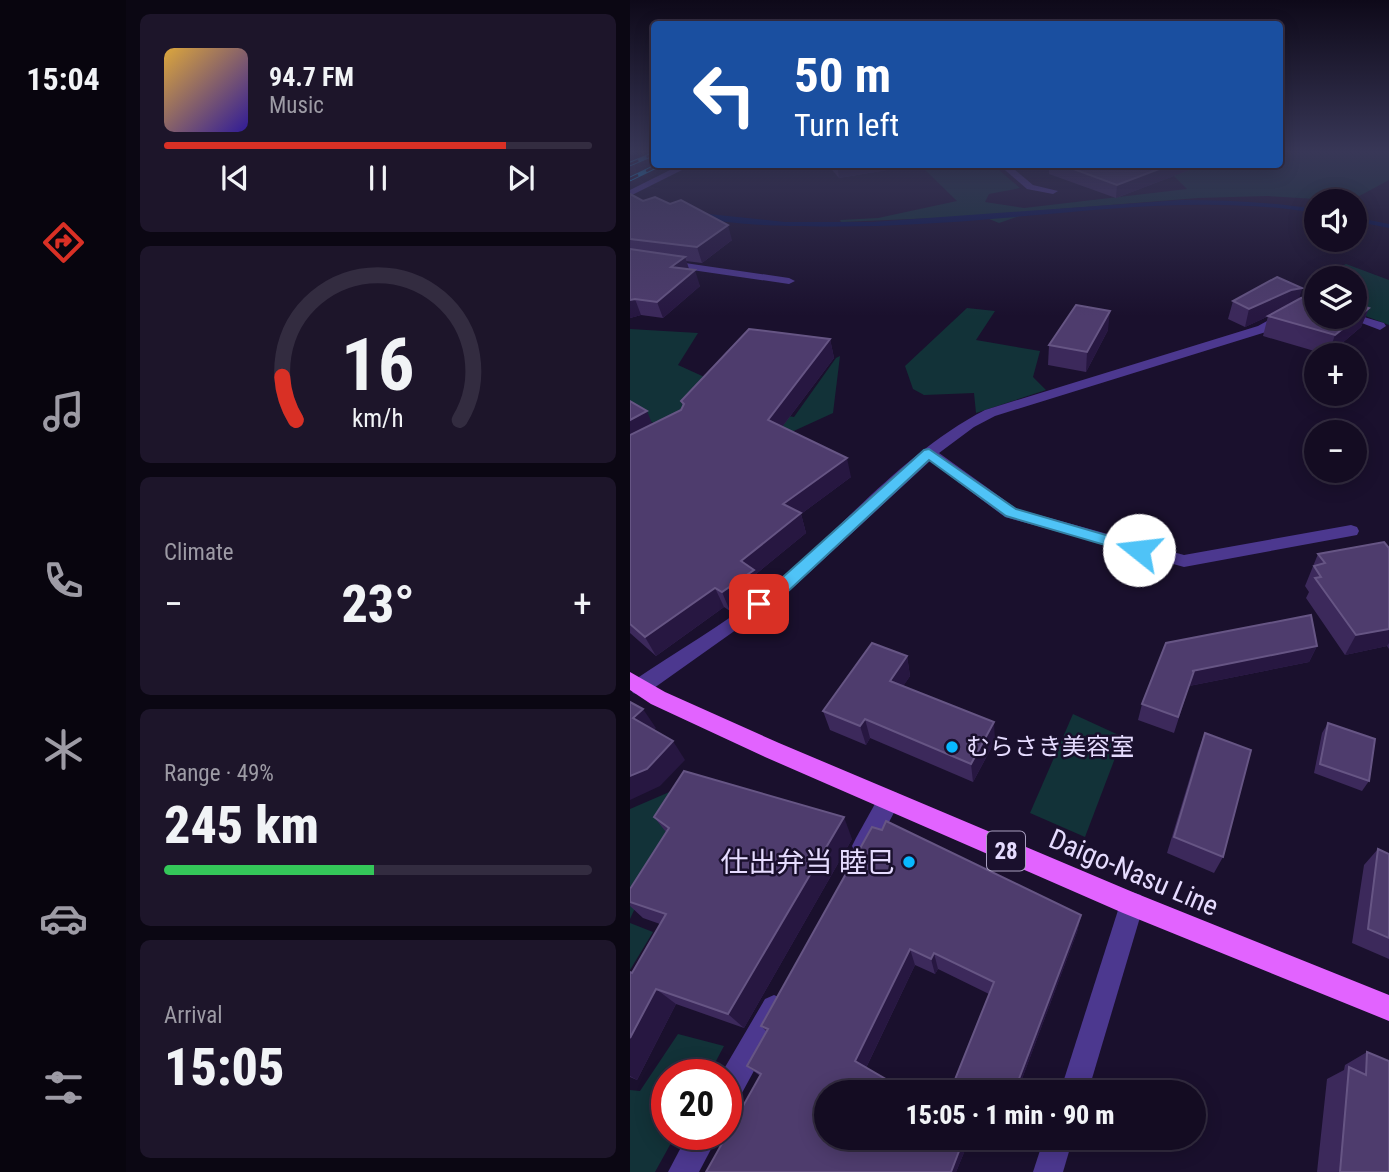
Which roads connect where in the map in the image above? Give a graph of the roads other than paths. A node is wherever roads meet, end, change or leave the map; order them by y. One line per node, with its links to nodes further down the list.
1 (630, 258): 2 (street)
2 (789, 281)
3 (1304, 310): 6 (street)
4 (1367, 322): 5 (street)
5 (1380, 326)
6 (929, 453): 7 (street); 8 (street)
7 (1351, 531)
8 (635, 683): 9 (main road, Daigo-Nasu Line / 28)
9 (889, 800): 10 (street); 11 (main road, Daigo-Nasu Line / 28)
10 (855, 861)
11 (1132, 904): 13 (main road, Daigo-Nasu Line / 28); 15 (street)
12 (787, 984): 14 (street)
13 (1389, 1008)
14 (742, 1065)
15 (1078, 1080)
16 (695, 1150): 18 (street)
17 (1055, 1150): 19 (street)
18 (683, 1172)
19 (1048, 1172)

